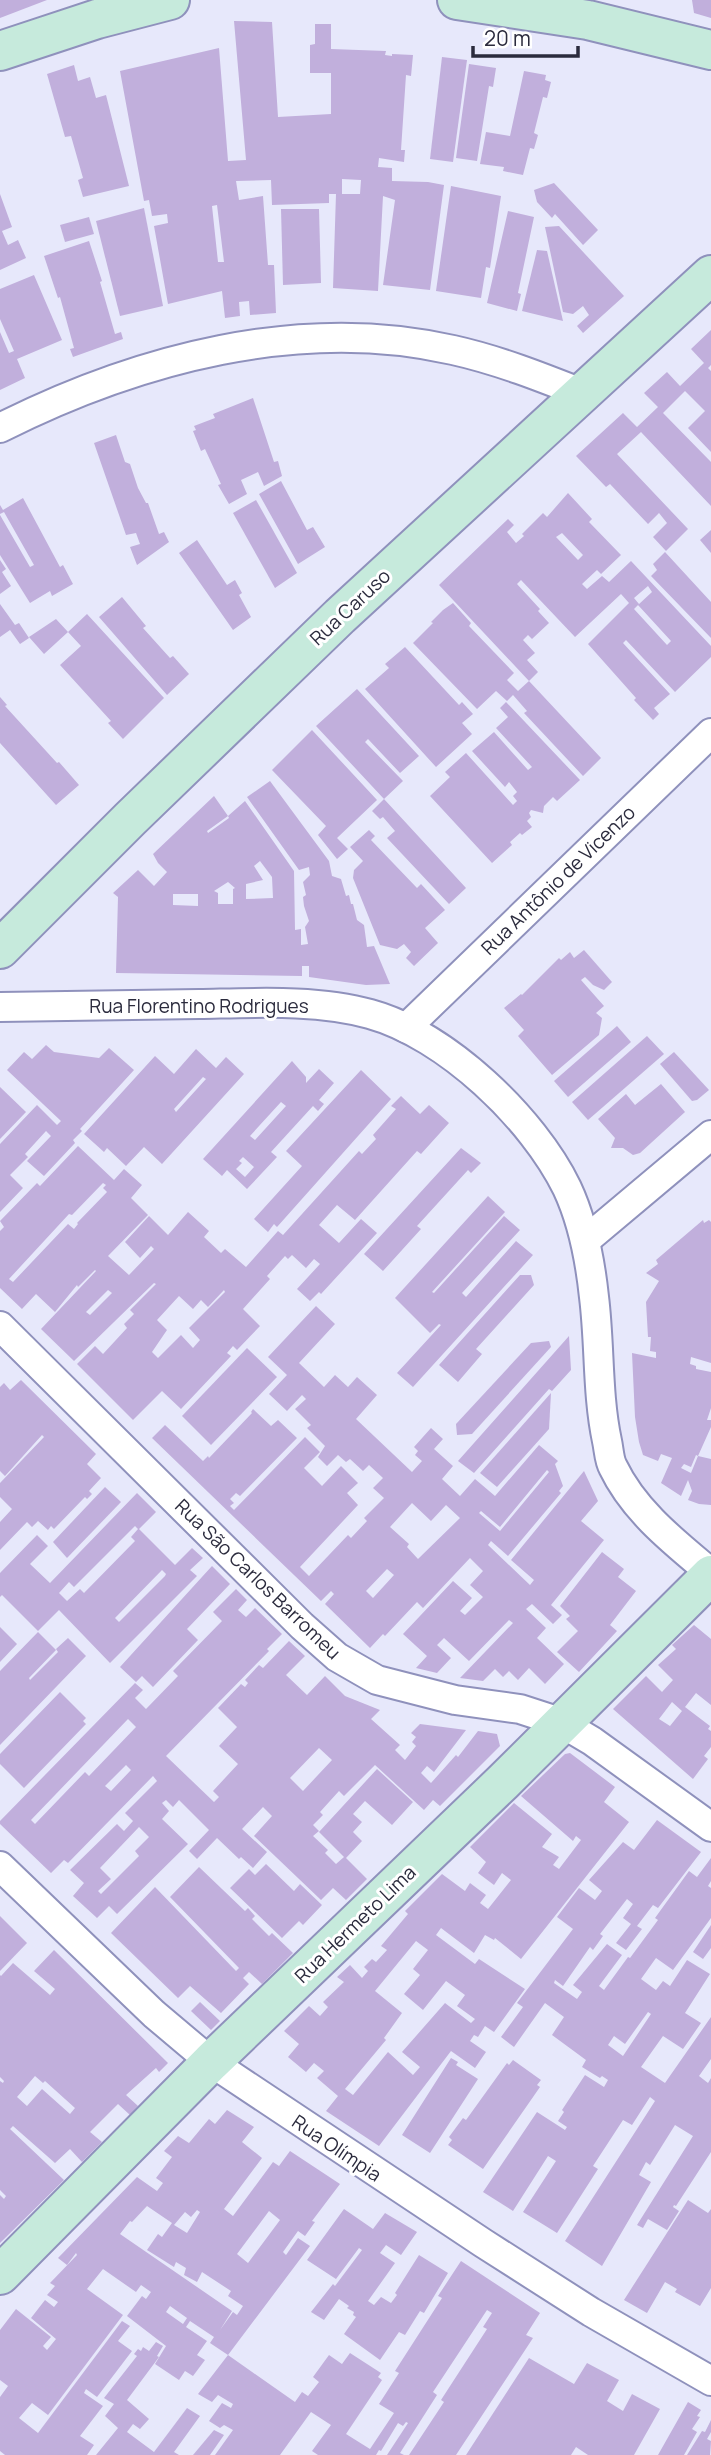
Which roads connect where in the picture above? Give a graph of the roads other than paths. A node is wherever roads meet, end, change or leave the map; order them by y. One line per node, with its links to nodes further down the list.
1 (170, 0): 4 (street)
2 (457, 0): 3 (street)
3 (711, 50)
4 (0, 51)
5 (711, 275): 6 (street, Rua Caruso)
6 (584, 394): 7 (street); 9 (street, Rua Caruso)
7 (0, 428)
8 (711, 733): 11 (street, Rua Antônio de Vicenzo)
9 (0, 949)
10 (0, 1007): 11 (street, Rua Florentino Rodrigues)
11 (406, 1028): 13 (street, Rua Florentino Rodrigues)
12 (711, 1135): 13 (street)
13 (586, 1240): 15 (street, Rua Florentino Rodrigues)
14 (0, 1326): 16 (street, Rua São Carlos Barromeu)
15 (711, 1574): 16 (street, Rua Hermeto Lima)
16 (561, 1722): 17 (street, Rua São Carlos Barromeu); 19 (street, Rua Hermeto Lima)
17 (711, 1827)
18 (0, 1866): 19 (street, Rua Olímpia)
19 (211, 2062): 20 (street, Rua Hermeto Lima); 21 (street, Rua Olímpia)
20 (0, 2274)
21 (711, 2381)

